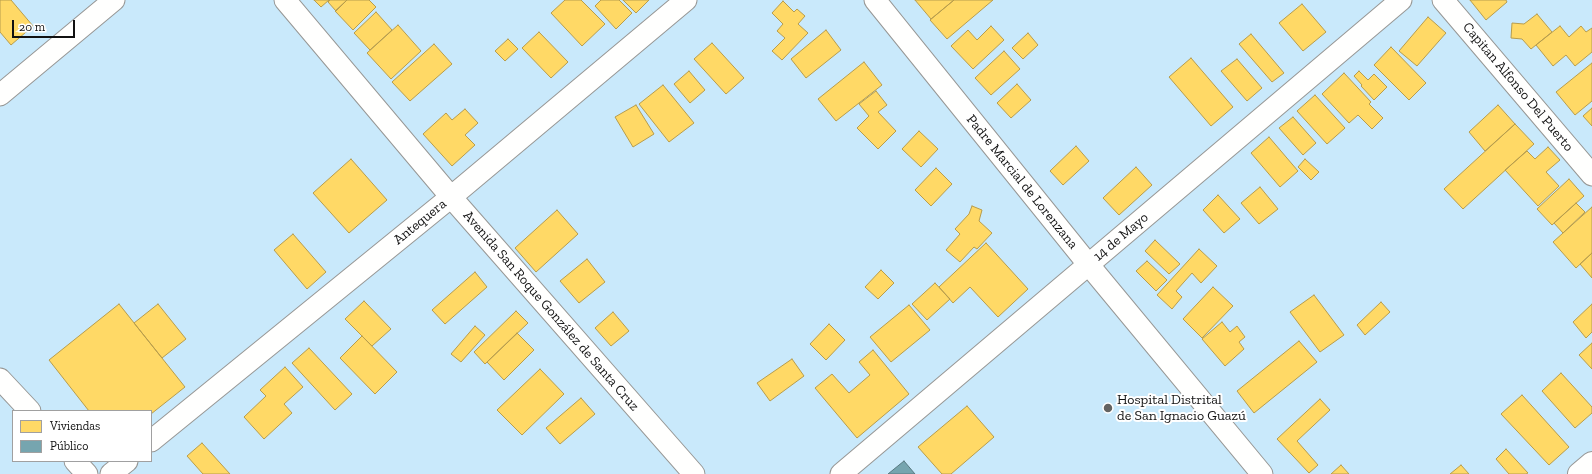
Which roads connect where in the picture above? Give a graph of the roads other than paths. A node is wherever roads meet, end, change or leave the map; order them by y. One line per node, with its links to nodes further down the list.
1 (114, 0): 7 (street)
2 (285, 0): 9 (street, Avenida San Roque González de Santa Cruz)
3 (686, 0): 9 (street, Antequera)
4 (875, 0): 10 (street, Padre Marcial de Lorenzana)
5 (1401, 0): 10 (street, 14 de Mayo)
6 (1443, 0): 8 (street, Capitan Alfonso Del Puerto)
7 (0, 94)
8 (1592, 175)
9 (451, 197): 13 (street, Antequera); 19 (street, Avenida San Roque González de Santa Cruz)
10 (1088, 264): 20 (street, 14 de Mayo); 21 (street, Padre Marcial de Lorenzana)
11 (0, 378): 12 (street)
12 (29, 410)
13 (152, 440)
14 (76, 462): 17 (street)
15 (126, 462): 18 (street)
16 (1592, 463): 22 (street)
17 (87, 474)
18 (111, 474)
19 (694, 474)
20 (841, 474)
21 (1262, 474)
22 (1579, 474)

